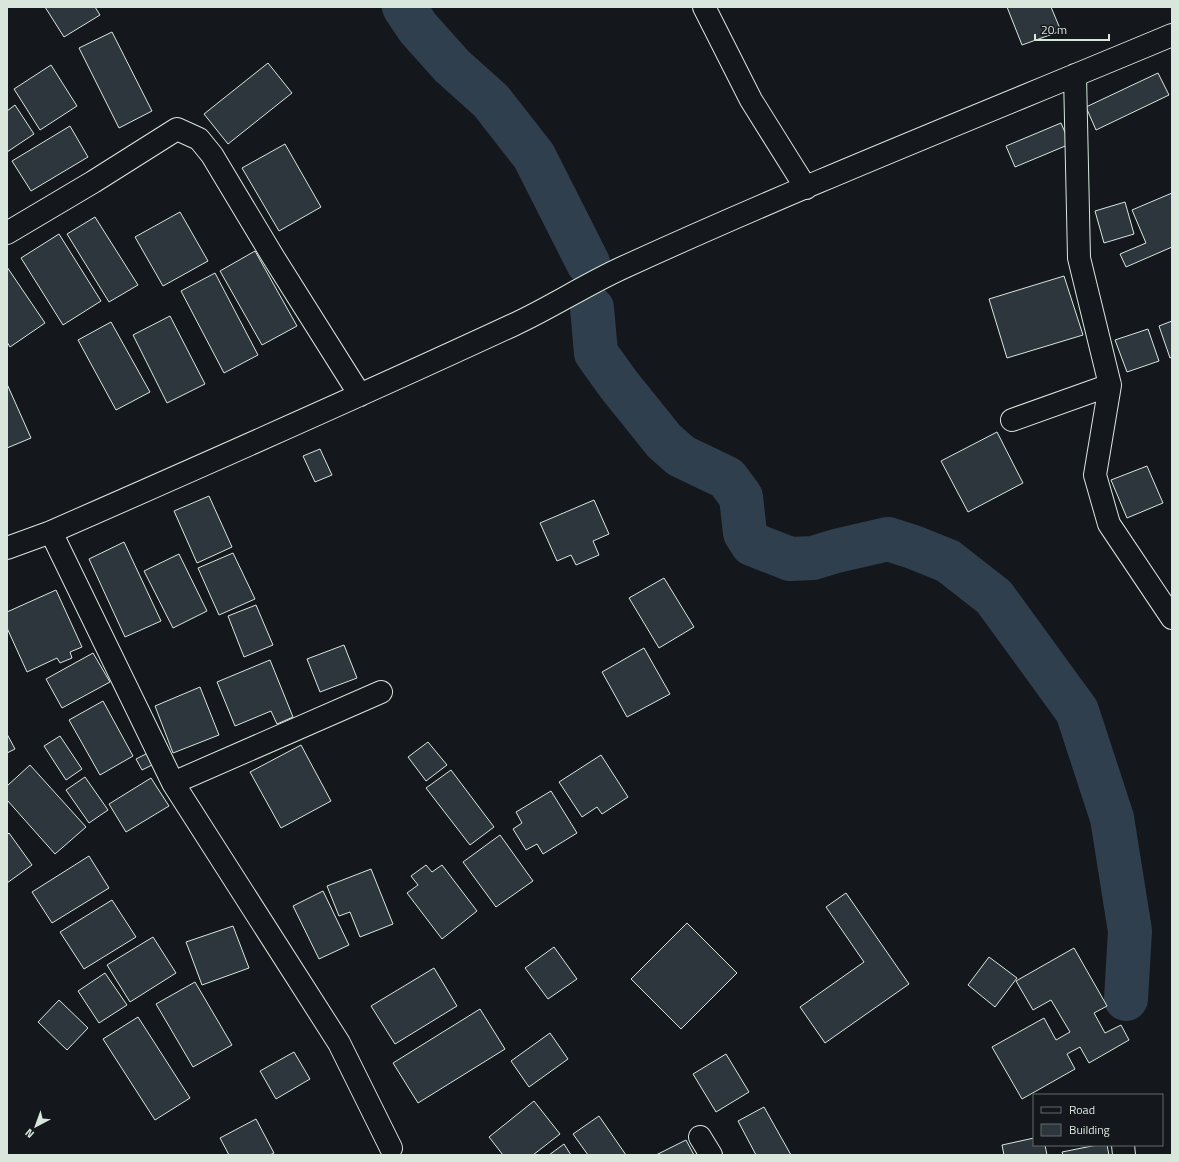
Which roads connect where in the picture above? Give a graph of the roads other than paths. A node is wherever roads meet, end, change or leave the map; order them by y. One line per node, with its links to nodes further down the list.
1 (704, 7): 4 (street)
2 (1172, 35): 3 (street)
3 (1075, 75): 4 (street); 6 (street)
4 (806, 188): 7 (street)
5 (9, 228): 7 (street)
6 (1110, 385): 8 (street); 11 (street)
7 (360, 395): 9 (street)
8 (1012, 420)
9 (51, 532): 10 (street); 13 (street)
10 (7, 548)
11 (1172, 618)
12 (381, 692): 13 (street)
13 (173, 783): 15 (street)
14 (700, 1137): 16 (street)
15 (391, 1148)
16 (711, 1155)

